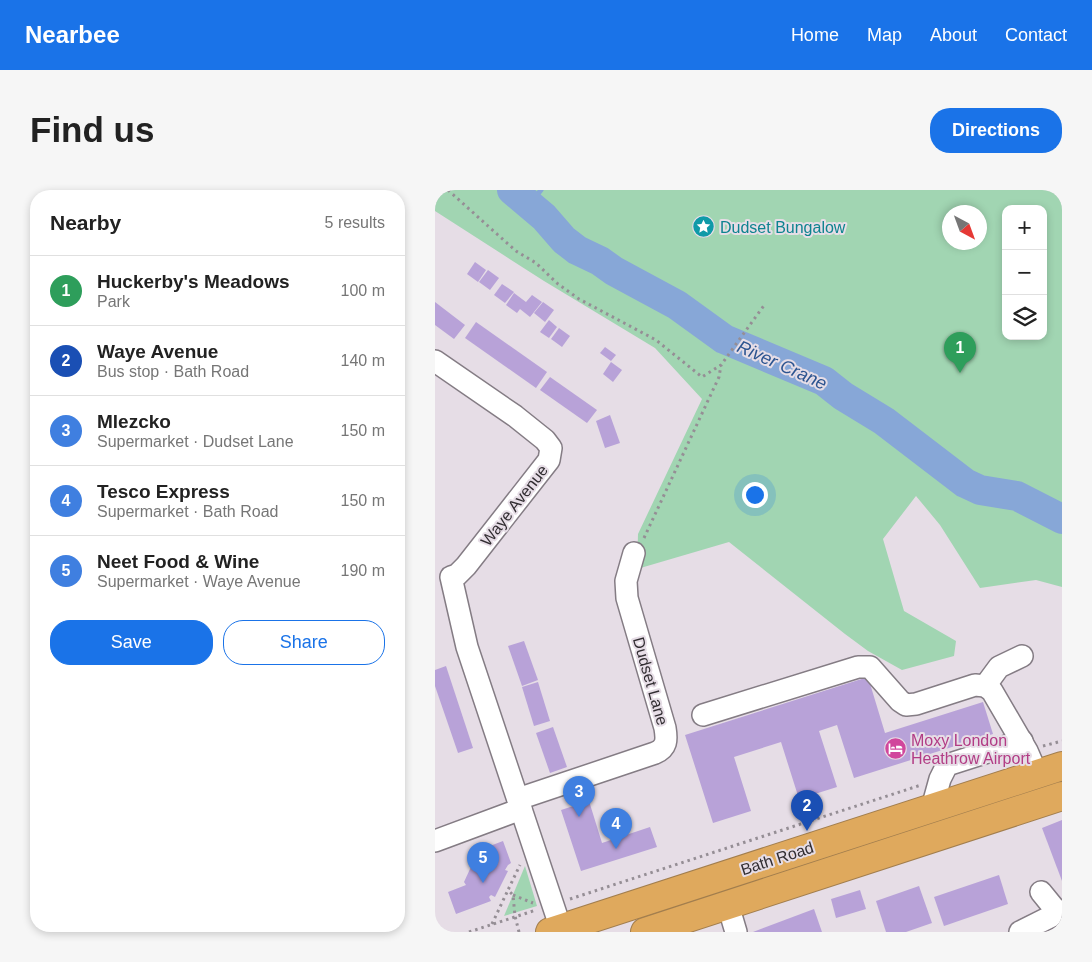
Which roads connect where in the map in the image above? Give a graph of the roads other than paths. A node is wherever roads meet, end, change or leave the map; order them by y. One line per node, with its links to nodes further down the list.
1 (435, 361): 3 (street, Waye Avenue)
2 (639, 545): 9 (street, Dudset Lane)
3 (443, 574): 9 (street, Waye Avenue)
4 (1022, 656): 5 (street)
5 (985, 686): 6 (street); 7 (street)
6 (703, 715)
7 (1037, 758): 10 (highway, Bath Road); 10 (street)
8 (1062, 796): 13 (highway, Bath Road)
9 (520, 804): 11 (street); 15 (street, Waye Avenue)
10 (932, 808): 15 (highway, Bath Road)
11 (435, 841)
12 (1041, 892): 14 (street)
13 (728, 905): 16 (highway, Bath Road); 17 (street)
14 (1060, 912): 18 (street)
15 (550, 921)
16 (645, 932)
17 (736, 932)
18 (1020, 932)

